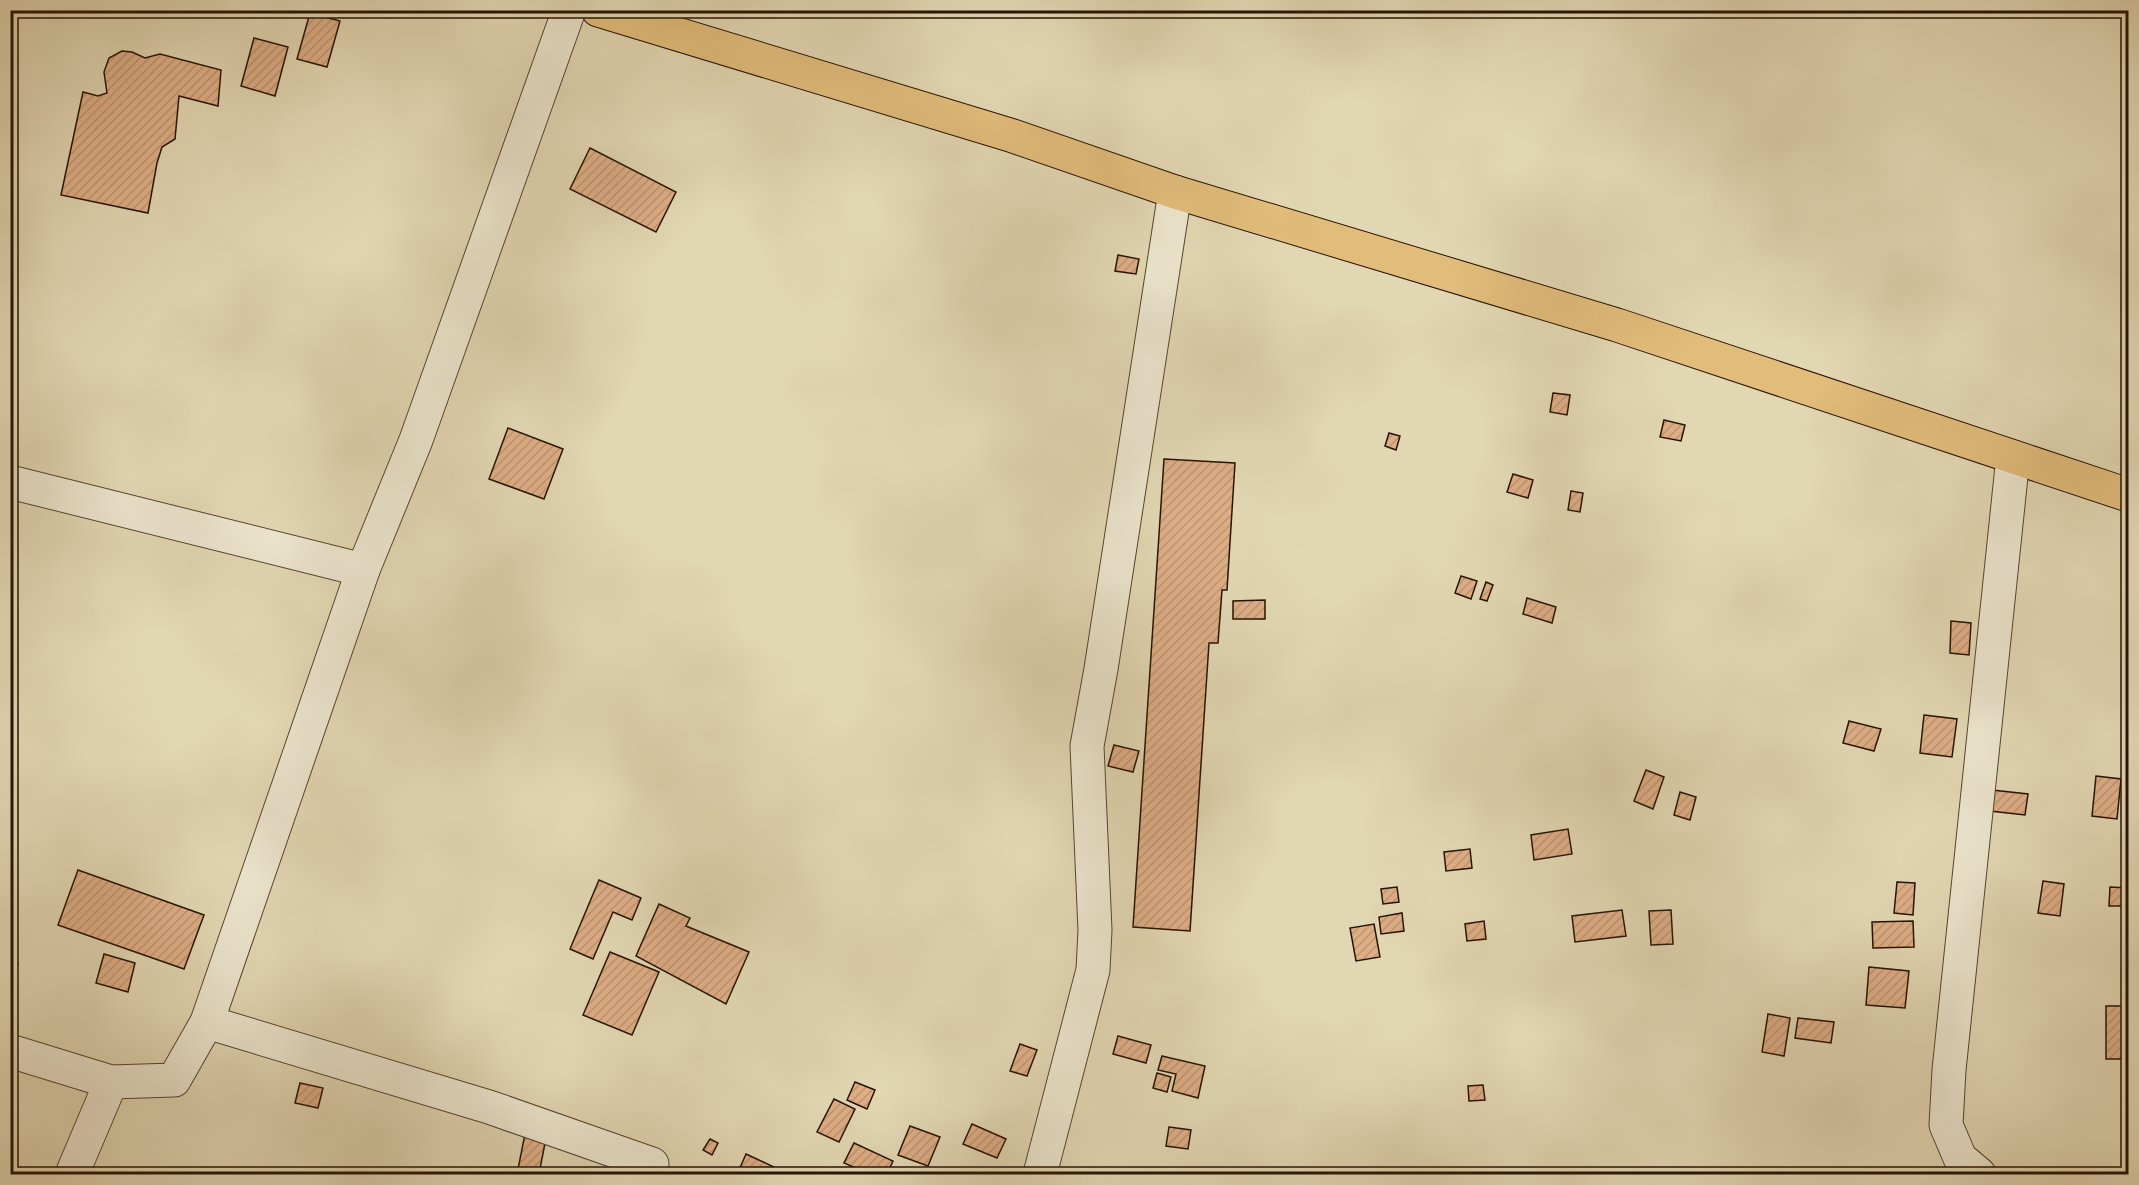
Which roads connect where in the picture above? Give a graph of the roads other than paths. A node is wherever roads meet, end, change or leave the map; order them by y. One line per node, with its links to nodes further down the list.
1 (568, 10): 7 (street)
2 (598, 10): 3 (main road)
3 (1175, 192): 4 (main road); 13 (street)
4 (2013, 458): 6 (main road); 14 (street)
5 (10, 483): 7 (street)
6 (2128, 495)
7 (363, 570): 8 (street)
8 (207, 1022): 10 (street); 11 (street)
9 (10, 1052): 10 (street)
10 (111, 1082): 12 (street)
11 (652, 1164)
12 (72, 1174)
13 (1040, 1174)
14 (1979, 1174)

